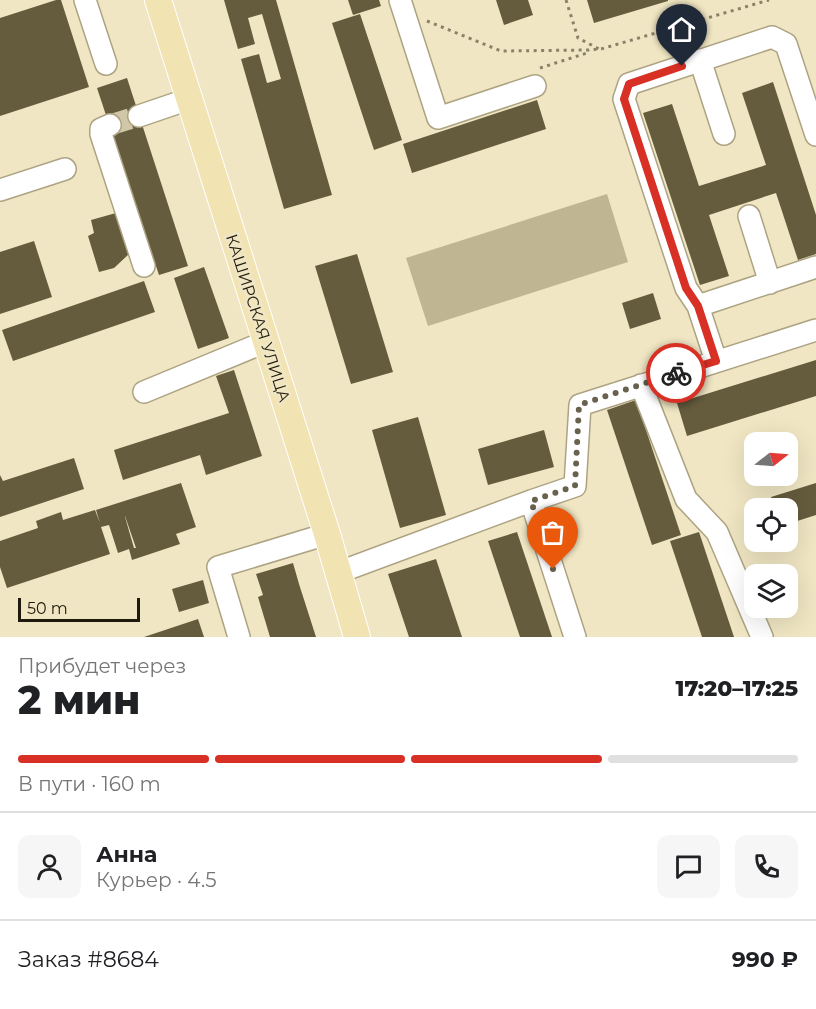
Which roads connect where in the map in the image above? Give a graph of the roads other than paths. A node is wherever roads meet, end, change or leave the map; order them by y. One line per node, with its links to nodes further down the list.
1 (85, 0): 5 (lane)
2 (158, 0): 7 (main road, КАШИРСКАЯ УЛИЦА)
3 (400, 0): 6 (lane)
4 (700, 60): 10 (lane); 11 (lane); 18 (lane)
5 (106, 64)
6 (535, 86)
7 (189, 99): 8 (lane); 20 (main road, КАШИРСКАЯ УЛИЦА)
8 (139, 116)
9 (110, 125): 15 (lane)
10 (724, 134)
11 (816, 135)
12 (65, 169): 13 (lane)
13 (0, 190)
14 (749, 216): 17 (lane)
15 (144, 266)
16 (816, 267): 17 (lane)
17 (770, 283): 18 (lane)
18 (698, 306): 21 (lane)
19 (816, 330): 21 (lane)
20 (265, 342): 23 (lane); 25 (main road, КАШИРСКАЯ УЛИЦА)
21 (716, 361): 22 (lane)
22 (640, 385): 24 (lane); 30 (lane)
23 (144, 392)
24 (531, 501): 26 (lane); 29 (lane)
25 (327, 534): 26 (main road, КАШИРСКАЯ УЛИЦА); 27 (lane)
26 (337, 573): 28 (main road, КАШИРСКАЯ УЛИЦА)
27 (239, 637)
28 (357, 637)
29 (575, 637)
30 (762, 637)

